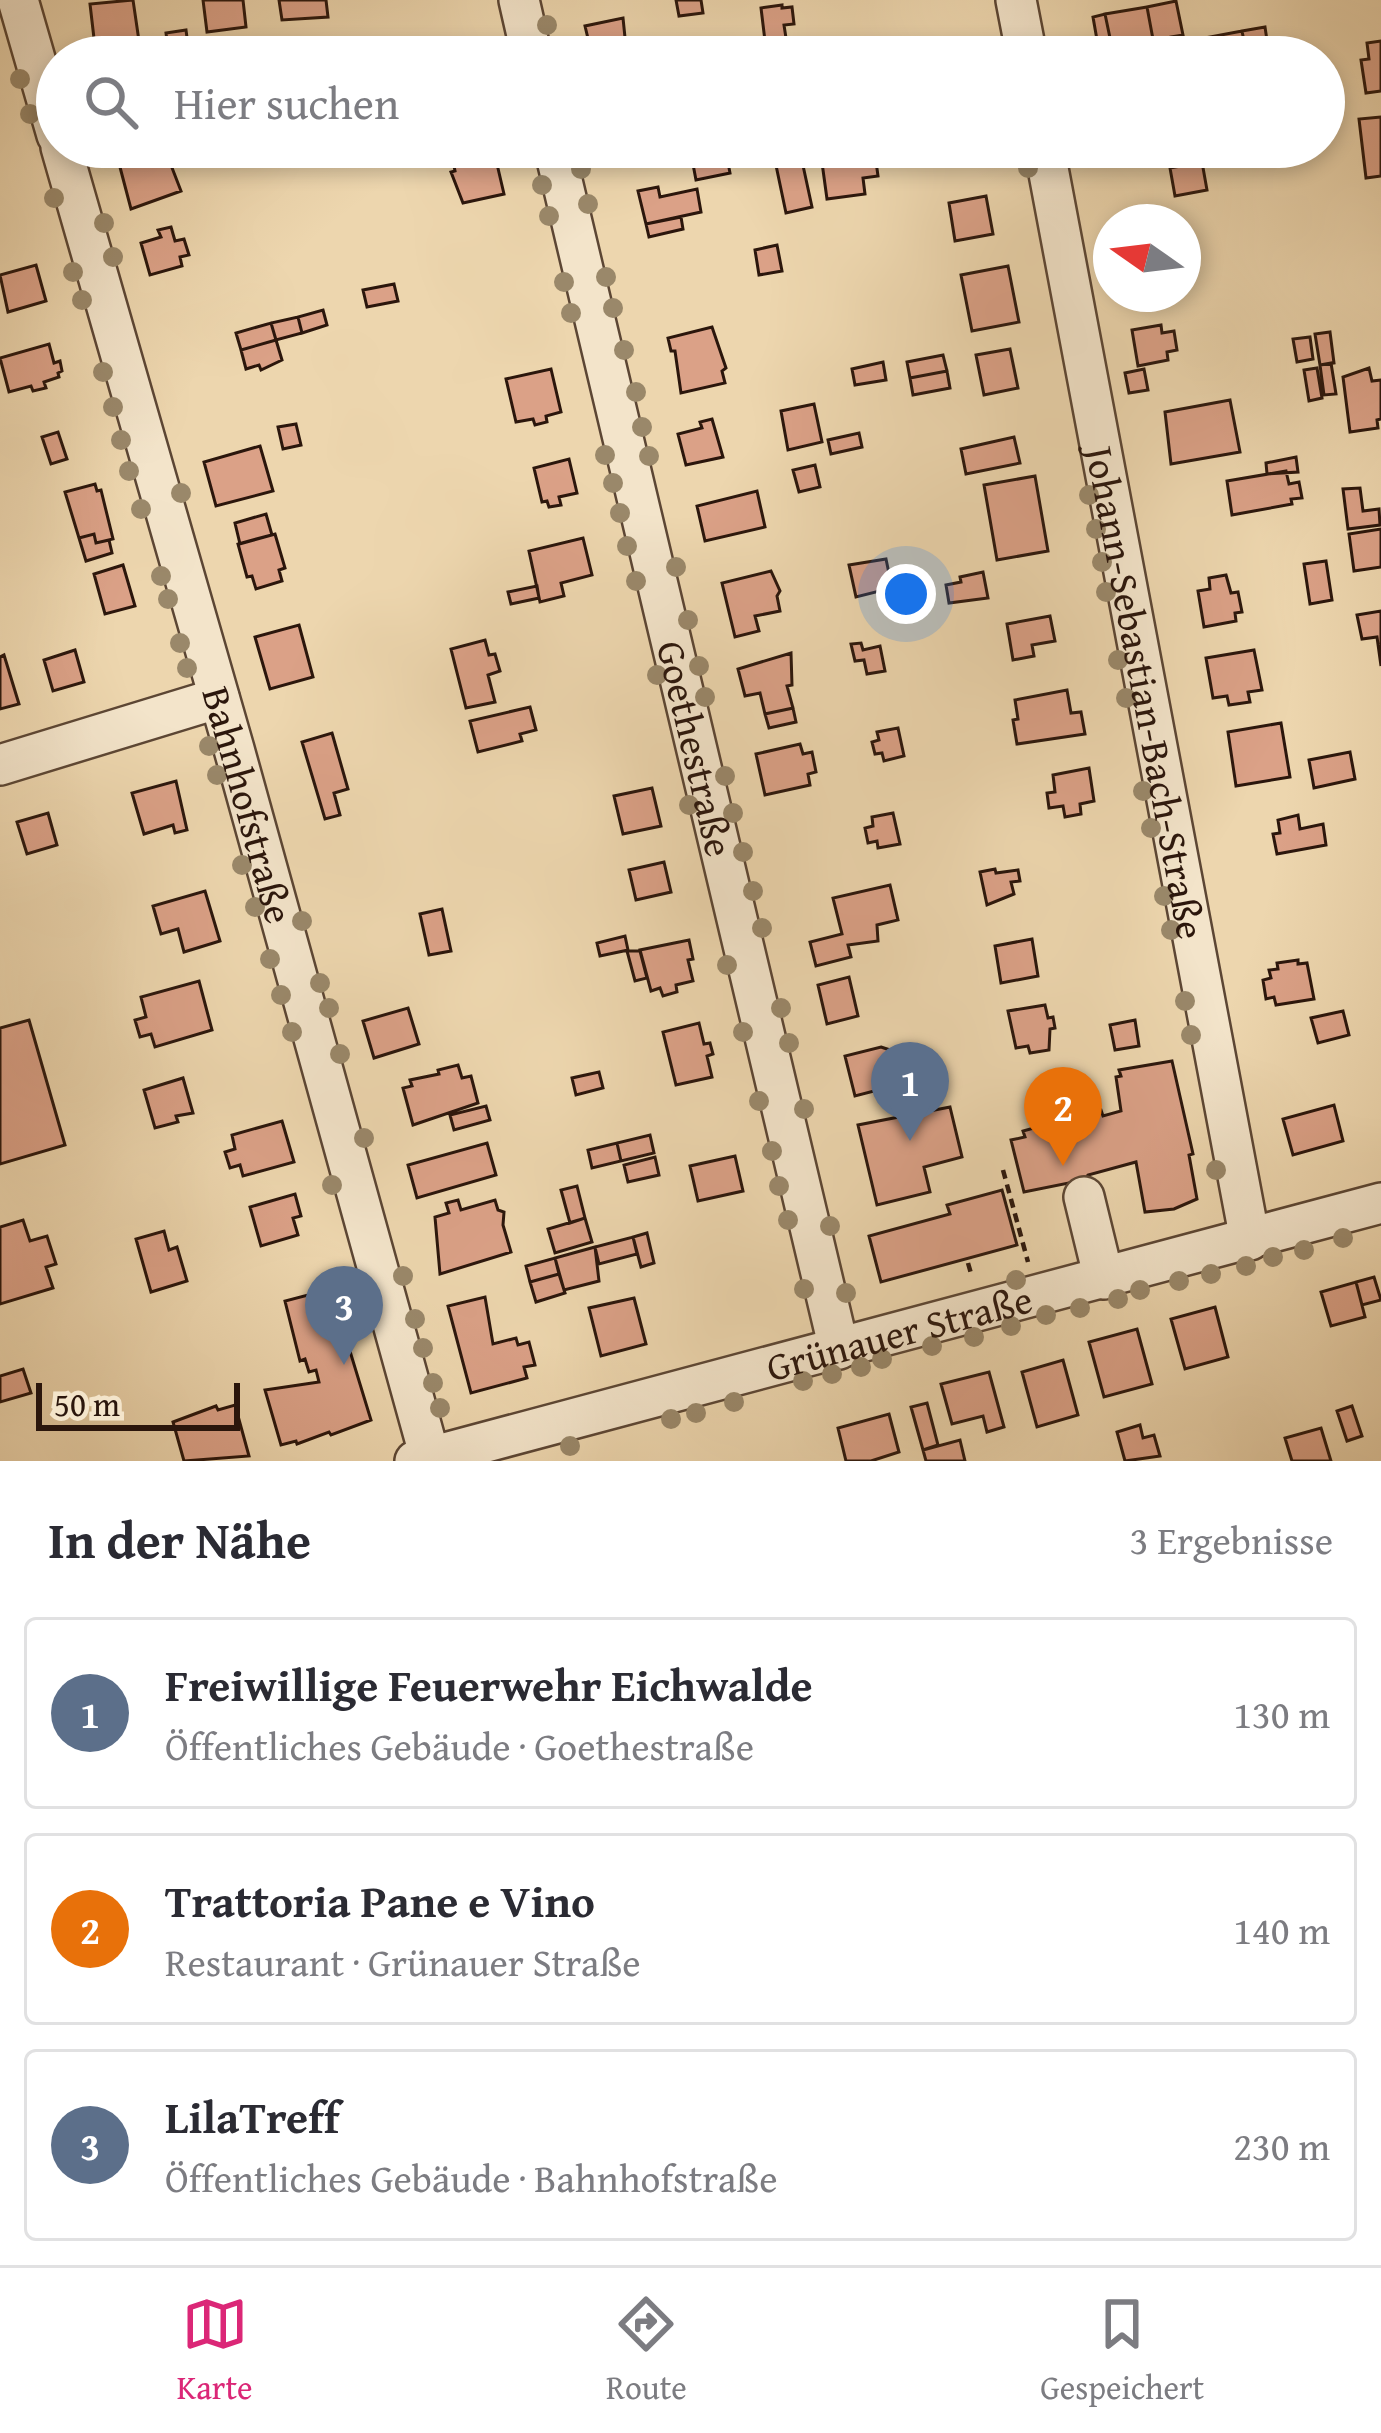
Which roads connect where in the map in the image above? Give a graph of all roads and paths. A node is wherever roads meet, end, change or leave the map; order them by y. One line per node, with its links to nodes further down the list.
1 (18, 0): 6 (street)
2 (519, 0): 4 (street)
3 (1016, 0): 5 (street)
4 (527, 36)
5 (1023, 36)
6 (36, 62)
7 (67, 168): 10 (street, Bahnhofstraße)
8 (559, 168): 18 (street, Goethestraße)
9 (1048, 168): 15 (street, Johann-Sebastian-Bach-Straße)
10 (219, 698): 11 (street); 19 (street, Bahnhofstraße)
11 (0, 765)
12 (1003, 1169): 16 (path)
13 (1084, 1197): 17 (street)
14 (1381, 1203): 15 (street, Grünauer Straße)
15 (1250, 1240): 17 (street, Grünauer Straße)
16 (1029, 1265)
17 (1104, 1279): 18 (street, Grünauer Straße)
18 (839, 1348): 19 (street, Grünauer Straße)
19 (426, 1460)

